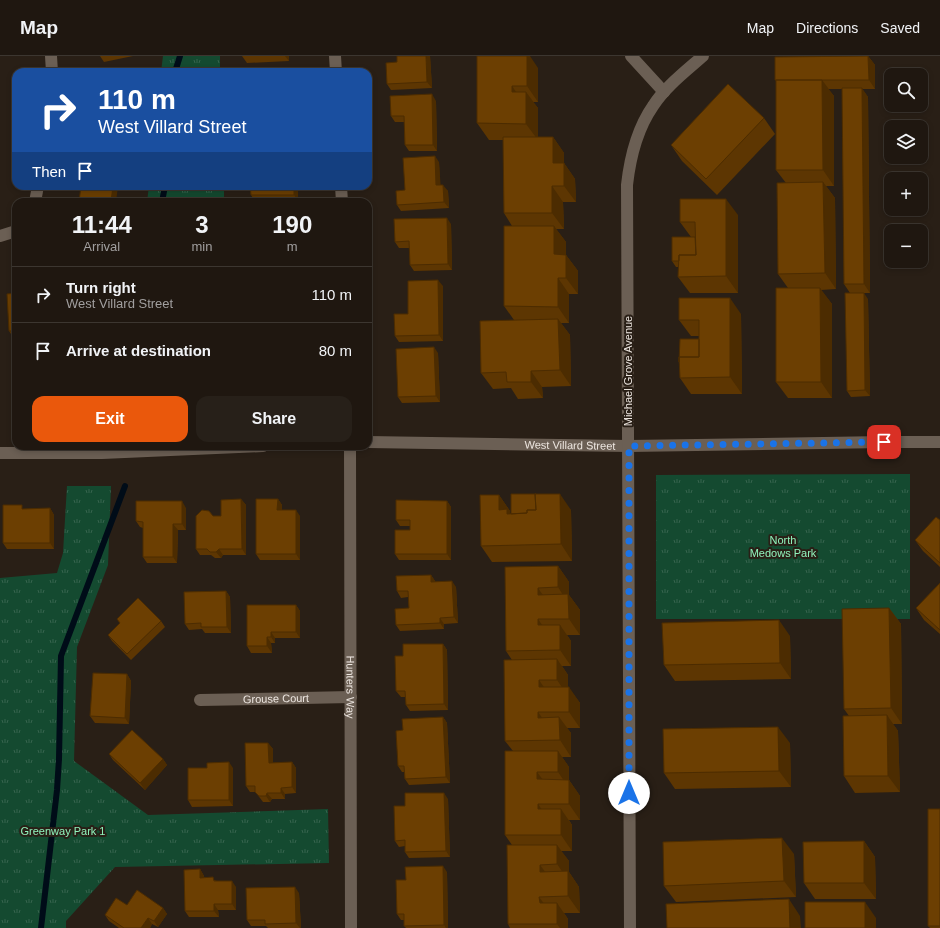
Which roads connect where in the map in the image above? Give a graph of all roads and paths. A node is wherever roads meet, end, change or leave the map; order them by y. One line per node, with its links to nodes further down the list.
1 (50, 56): 5 (street)
2 (335, 56): 6 (street)
3 (631, 56): 7 (street)
4 (703, 56): 7 (street, Michael Grove Avenue)
5 (52, 68)
6 (336, 68)
7 (664, 92): 12 (street, Michael Grove Avenue)
8 (12, 232): 9 (street)
9 (0, 236)
10 (372, 442): 12 (street, West Villard Street)
11 (940, 442): 12 (street, West Villard Street)
12 (629, 446): 19 (street, Michael Grove Avenue)
13 (171, 450): 15 (street)
14 (350, 450): 16 (street, Hunters Way)
15 (0, 454)
16 (351, 696): 17 (street, Grouse Court); 18 (street, Hunters Way)
17 (200, 700)
18 (351, 928)
19 (630, 928)

